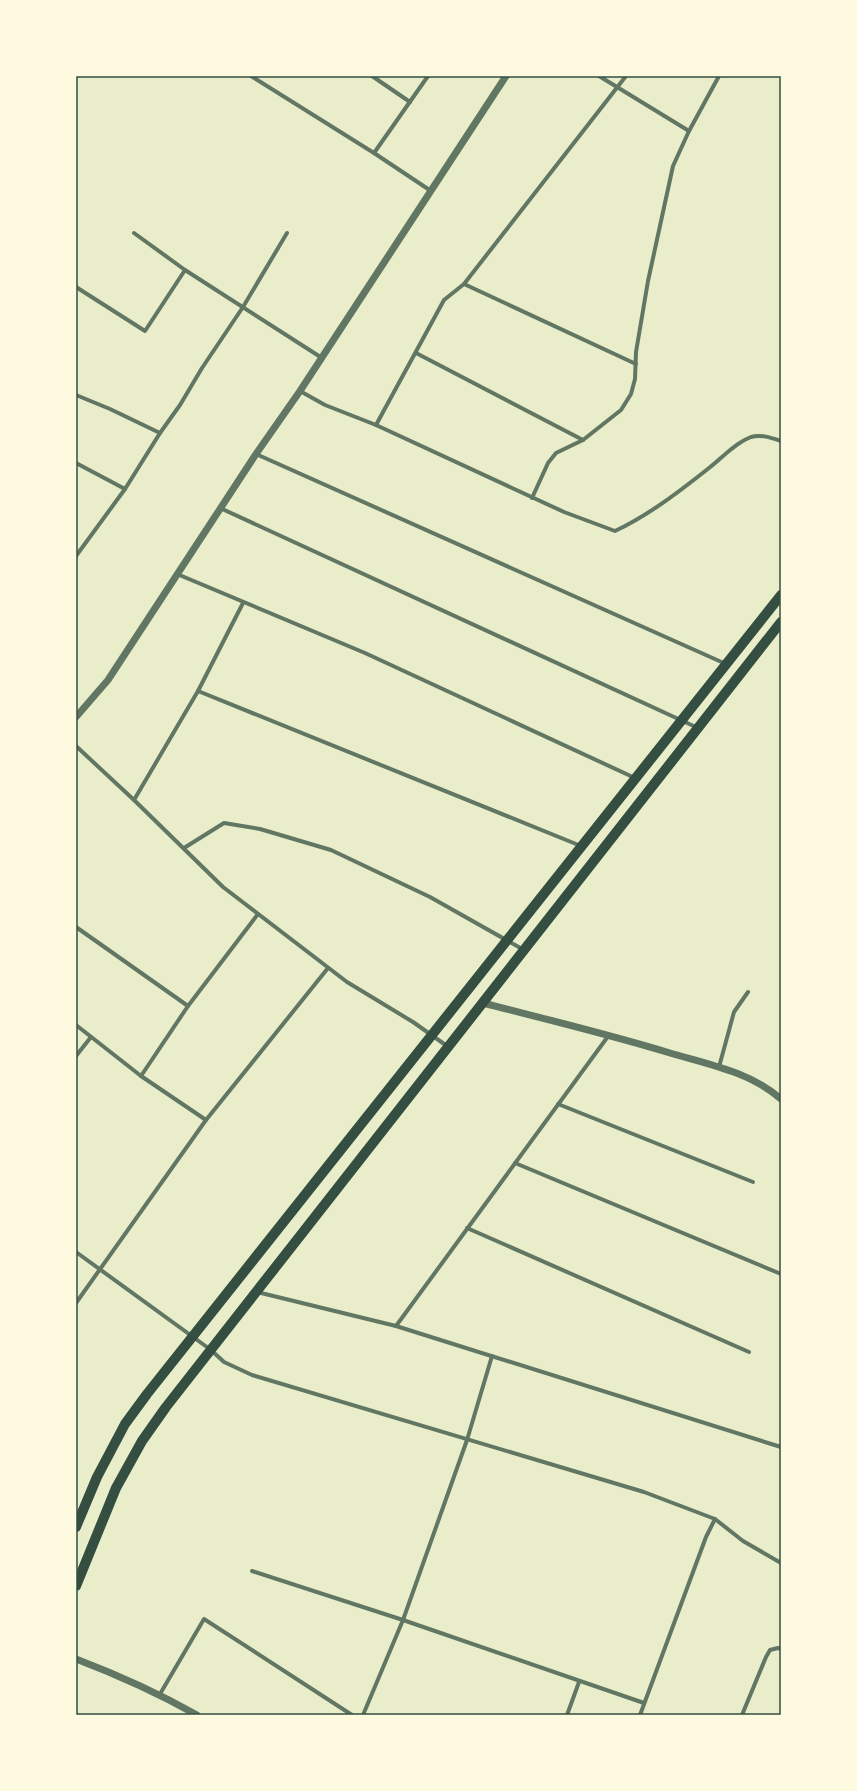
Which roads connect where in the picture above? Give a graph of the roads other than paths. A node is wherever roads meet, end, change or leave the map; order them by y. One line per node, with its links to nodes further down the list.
1 (251, 76): 11 (street)
2 (372, 76): 9 (street)
3 (428, 76): 9 (street)
4 (506, 76): 12 (street)
5 (599, 76): 8 (street)
6 (626, 76): 8 (street)
7 (719, 76): 10 (street)
8 (618, 88): 10 (street); 16 (street)
9 (410, 102): 11 (street)
10 (689, 131): 21 (street)
11 (374, 153): 12 (street)
12 (431, 191): 20 (street)
13 (134, 233): 15 (street)
14 (287, 233): 18 (street)
15 (186, 270): 17 (street); 18 (street)
16 (464, 284): 19 (street); 21 (street)
17 (76, 287)
18 (243, 307): 20 (street); 25 (street)
19 (416, 353): 24 (street); 26 (street)
20 (322, 358): 22 (street)
21 (636, 364): 26 (street)
22 (300, 391): 24 (street); 28 (street)
23 (76, 395): 25 (street)
24 (376, 425): 31 (street)
25 (160, 434): 30 (street)
26 (583, 440): 31 (street)
27 (781, 441): 31 (street)
28 (256, 454): 32 (street); 38 (street)
29 (76, 463): 30 (street)
30 (125, 489): 33 (street)
31 (532, 498)
32 (220, 508): 34 (street); 41 (street)
33 (76, 556)
34 (177, 574): 36 (street); 40 (street)
35 (781, 595): 38 (main road)
36 (243, 603): 39 (street); 44 (street)
37 (781, 622): 42 (main road)
38 (726, 664): 41 (main road)
39 (198, 691): 45 (street); 46 (street)
40 (77, 713)
41 (681, 721): 42 (street); 44 (main road)
42 (698, 728): 51 (main road)
43 (76, 746): 45 (street)
44 (636, 778): 46 (main road)
45 (134, 800): 47 (street)
46 (582, 846): 50 (main road)
47 (184, 848): 48 (street); 50 (street)
48 (258, 914): 52 (street); 55 (street)
49 (76, 927): 55 (street)
50 (506, 941): 51 (street); 57 (main road)
51 (524, 950): 54 (main road)
52 (328, 968): 57 (street); 66 (street)
53 (748, 992): 62 (street)
54 (483, 1003): 58 (street); 60 (main road)
55 (188, 1006): 63 (street)
56 (76, 1025): 59 (street)
57 (432, 1035): 60 (street); 76 (main road)
58 (609, 1035): 62 (street); 65 (street)
59 (91, 1037): 61 (street); 63 (street)
60 (448, 1047): 73 (main road)
61 (76, 1056)
62 (719, 1067): 64 (street)
63 (141, 1076): 66 (street)
64 (781, 1099)
65 (558, 1104): 67 (street); 68 (street)
66 (206, 1120): 71 (street)
67 (515, 1163): 69 (street); 72 (street)
68 (753, 1182)
69 (467, 1228): 75 (street); 78 (street)
70 (76, 1252): 71 (street)
71 (99, 1270): 74 (street); 76 (street)
72 (781, 1274)
73 (256, 1292): 75 (street); 77 (main road)
74 (76, 1303)
75 (396, 1326): 79 (street)
76 (192, 1337): 77 (street); 83 (main road)
77 (211, 1350): 80 (street); 86 (main road)
78 (749, 1352)
79 (492, 1356): 80 (street); 81 (street)
80 (467, 1440): 82 (street); 87 (street)
81 (781, 1447)
82 (715, 1519): 84 (street); 92 (street)
83 (76, 1527)
84 (781, 1563)
85 (252, 1571): 87 (street)
86 (76, 1586)
87 (403, 1620): 90 (street); 95 (street)
88 (781, 1649): 98 (street)
89 (76, 1659): 91 (street)
90 (579, 1682): 92 (street); 96 (street)
91 (160, 1694): 93 (street); 94 (street)
92 (644, 1703): 97 (street)
93 (197, 1715)
94 (352, 1715)
95 (364, 1715)
96 (567, 1715)
97 (640, 1715)
98 (742, 1715)

